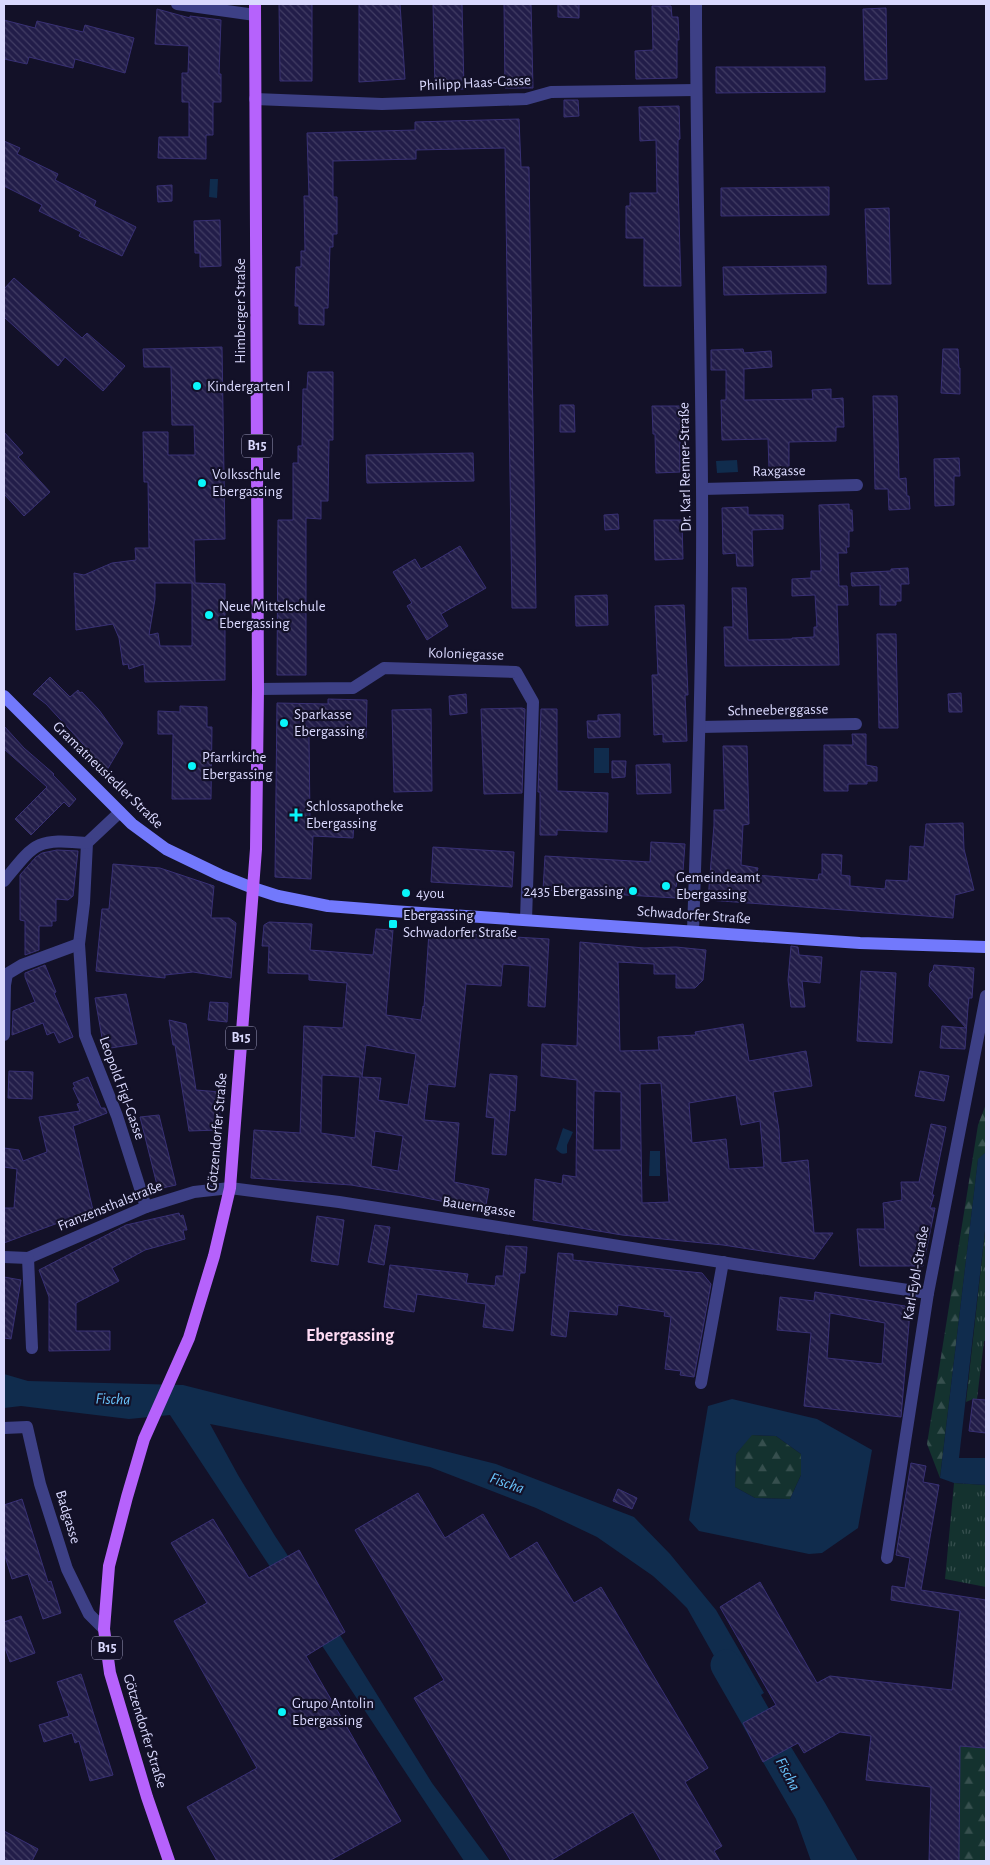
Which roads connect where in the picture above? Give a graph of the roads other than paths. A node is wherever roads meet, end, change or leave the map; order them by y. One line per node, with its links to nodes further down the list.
1 (177, 4): 3 (street)
2 (696, 4): 4 (street, Dr. Karl Renner-Straße)
3 (255, 9): 5 (main road, Himberger Straße / B15)
4 (696, 90): 5 (street, Philipp Haas-Gasse); 7 (street, Dr. Karl Renner-Straße)
5 (255, 99): 8 (main road, Himberger Straße / B15)
6 (857, 485): 7 (street, Raxgasse)
7 (702, 489): 11 (street, Dr. Karl Renner-Straße)
8 (258, 688): 15 (main road, Himberger Straße / B15); 16 (street, Koloniegasse)
9 (4, 696): 12 (main road, Gramatneusiedler Straße)
10 (856, 724): 11 (street, Schneeberggasse)
11 (700, 727): 17 (street, Dr. Karl Renner-Straße)
12 (120, 812): 13 (street); 15 (main road, Gramatneusiedler Straße)
13 (87, 843): 14 (street); 18 (street, Leopold Figl-Gasse)
14 (4, 882)
15 (253, 888): 16 (main road, Schwadorfer Straße); 22 (main road, Götzendorfer Straße / B15)
16 (526, 920): 17 (main road, Schwadorfer Straße)
17 (693, 931): 19 (main road, Schwadorfer Straße)
18 (79, 944): 21 (street); 23 (street, Leopold Figl-Gasse)
19 (986, 947)
20 (986, 996): 27 (street, Karl-Eybl-Straße)
21 (4, 1035)
22 (230, 1188): 23 (street, Franzensthalstraße); 26 (street, Bauerngasse); 32 (main road, Götzendorfer Straße / B15)
23 (146, 1207): 25 (street, Franzensthalstraße)
24 (4, 1257): 25 (street, Franzensthalstraße)
25 (28, 1258): 28 (street)
26 (723, 1262): 27 (street, Bauerngasse); 29 (street)
27 (928, 1293): 31 (street, Karl-Eybl-Straße)
28 (32, 1348)
29 (701, 1383)
30 (4, 1428): 32 (street, Badgasse)
31 (887, 1558)
32 (104, 1629): 33 (main road, Götzendorfer Straße / B15)
33 (169, 1861)

